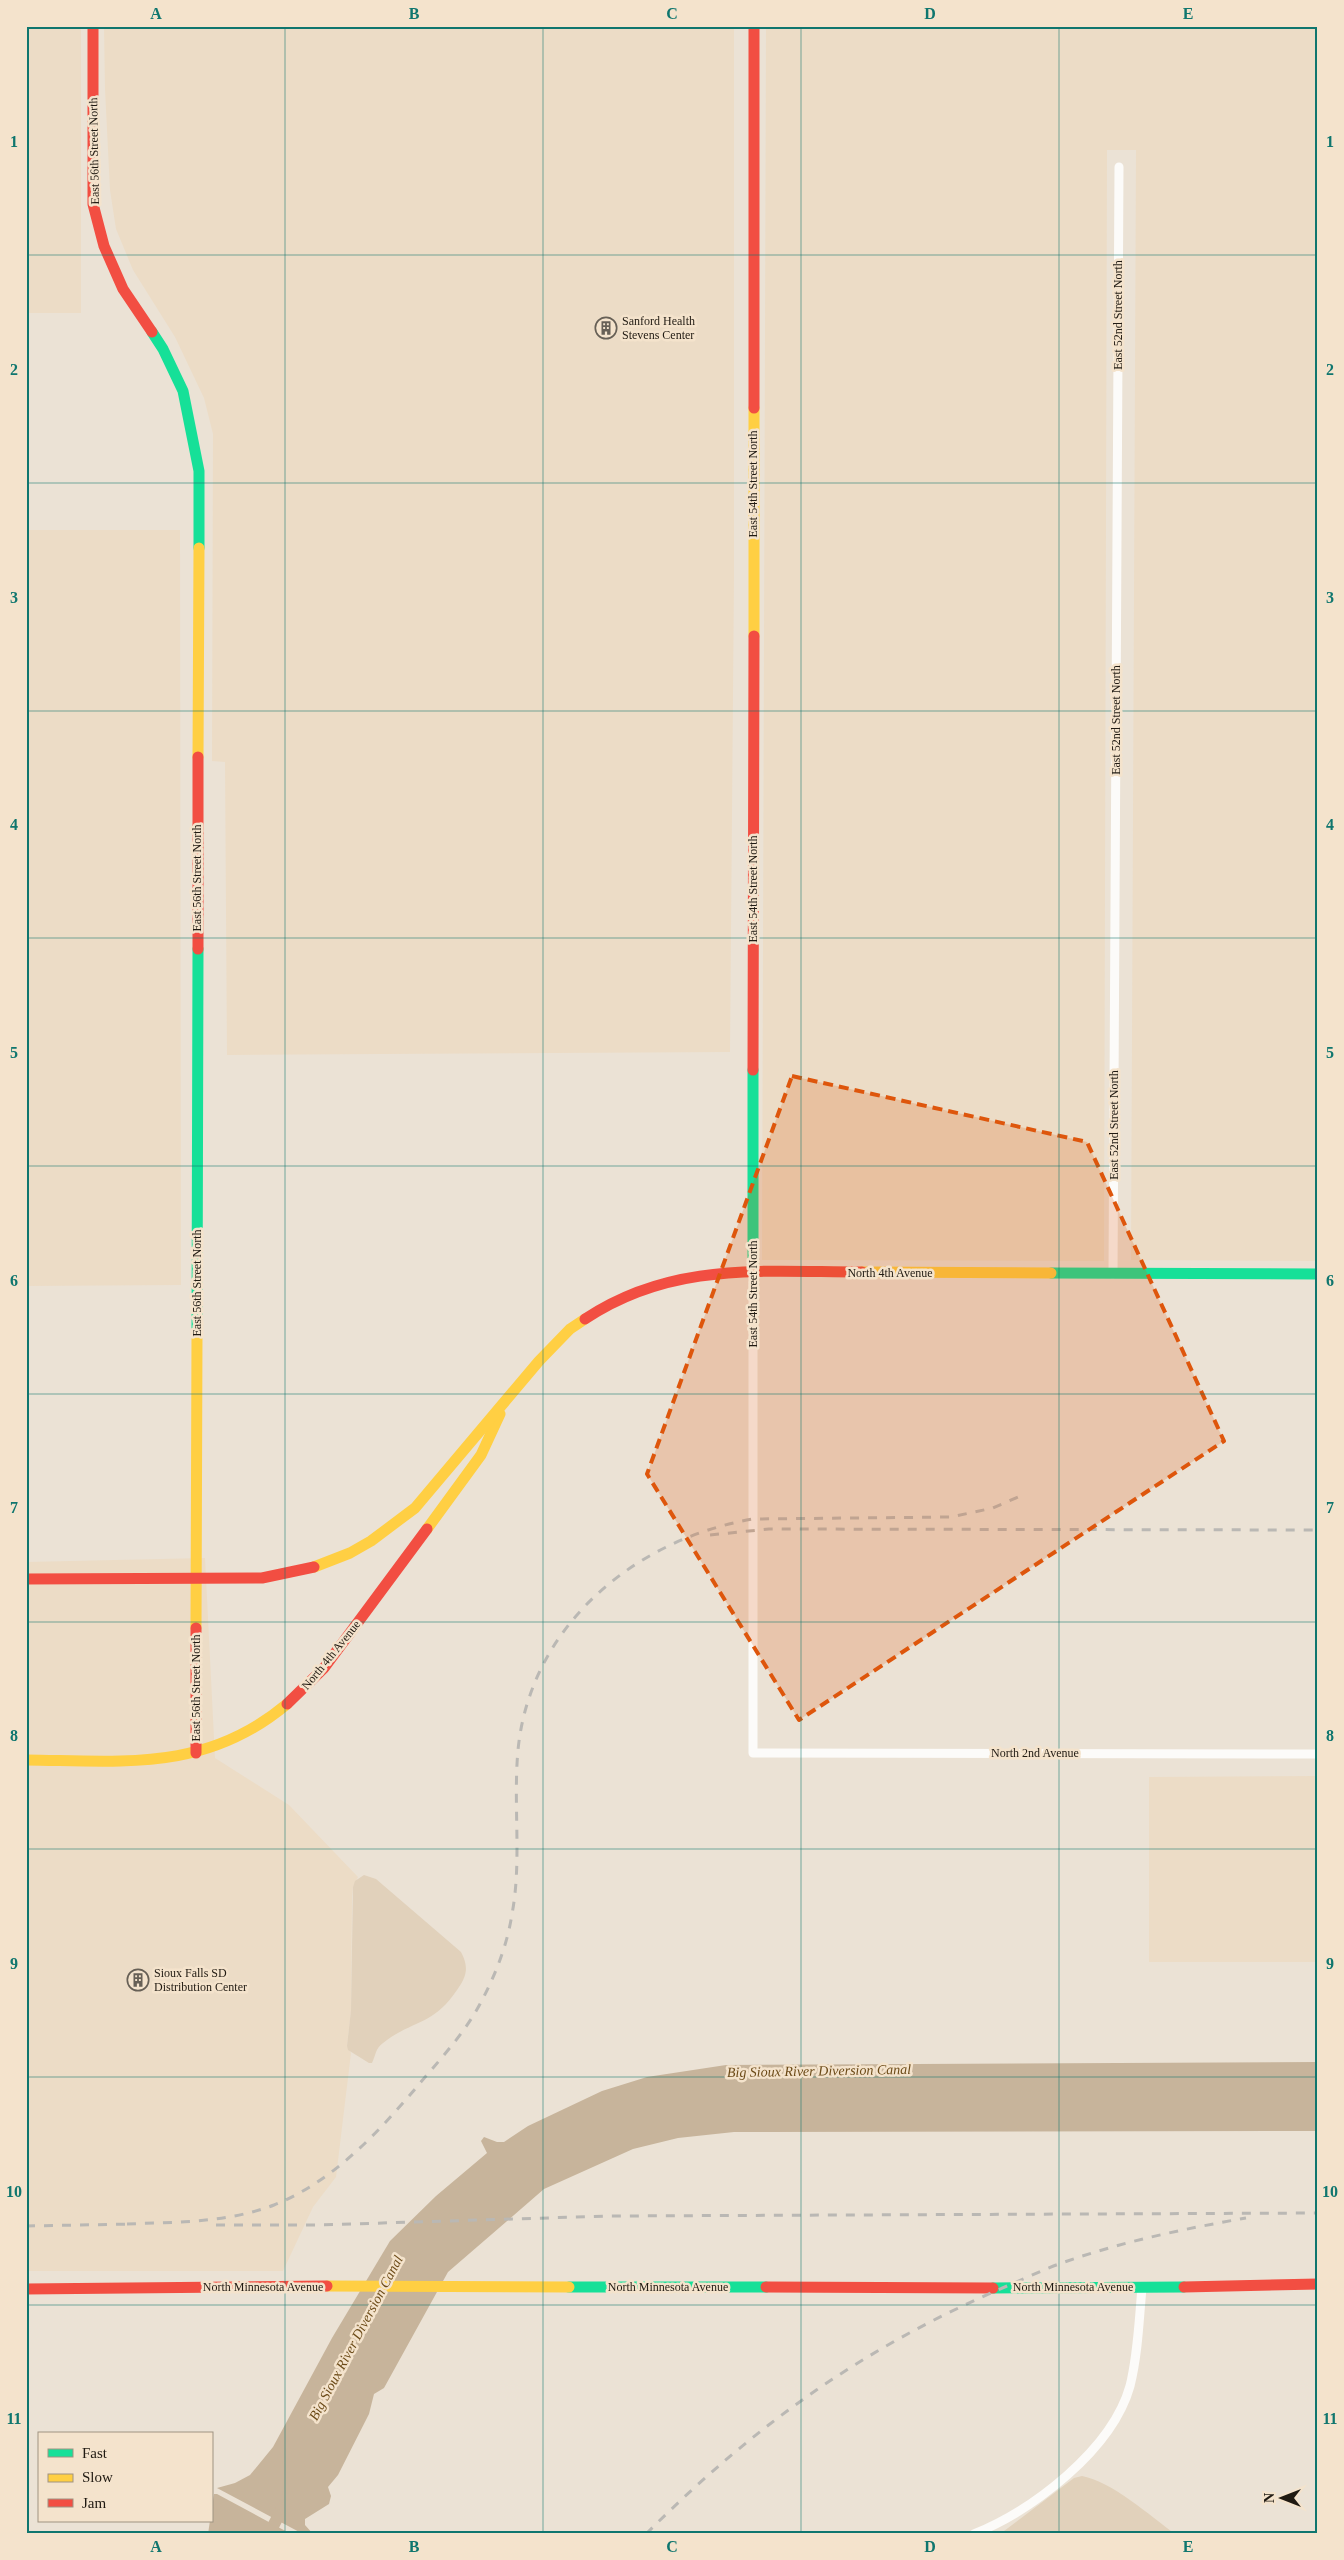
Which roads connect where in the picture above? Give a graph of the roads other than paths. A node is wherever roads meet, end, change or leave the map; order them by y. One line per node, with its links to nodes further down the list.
1 (93, 26): 9 (street, East 56th Street North)
2 (754, 26): 4 (street, East 54th Street North)
3 (1119, 167): 5 (street, East 52nd Street North)
4 (753, 1272): 5 (street, North 4th Avenue); 7 (street, North 4th Avenue); 11 (street, East 54th Street North)
5 (1113, 1274): 6 (street, North 4th Avenue)
6 (1318, 1274)
7 (507, 1401): 9 (street, North 4th Avenue); 10 (street, North 4th Avenue)
8 (26, 1579): 9 (street, North 4th Avenue)
9 (196, 1579): 10 (street, East 56th Street North)
10 (196, 1753): 13 (street, North 4th Avenue)
11 (753, 1753): 12 (street, North 2nd Avenue)
12 (1318, 1754)
13 (26, 1760)
14 (1315, 2284): 15 (street, North Minnesota Avenue)
15 (1142, 2288): 16 (street, North Minnesota Avenue); 17 (street)
16 (26, 2289)
17 (974, 2534)

